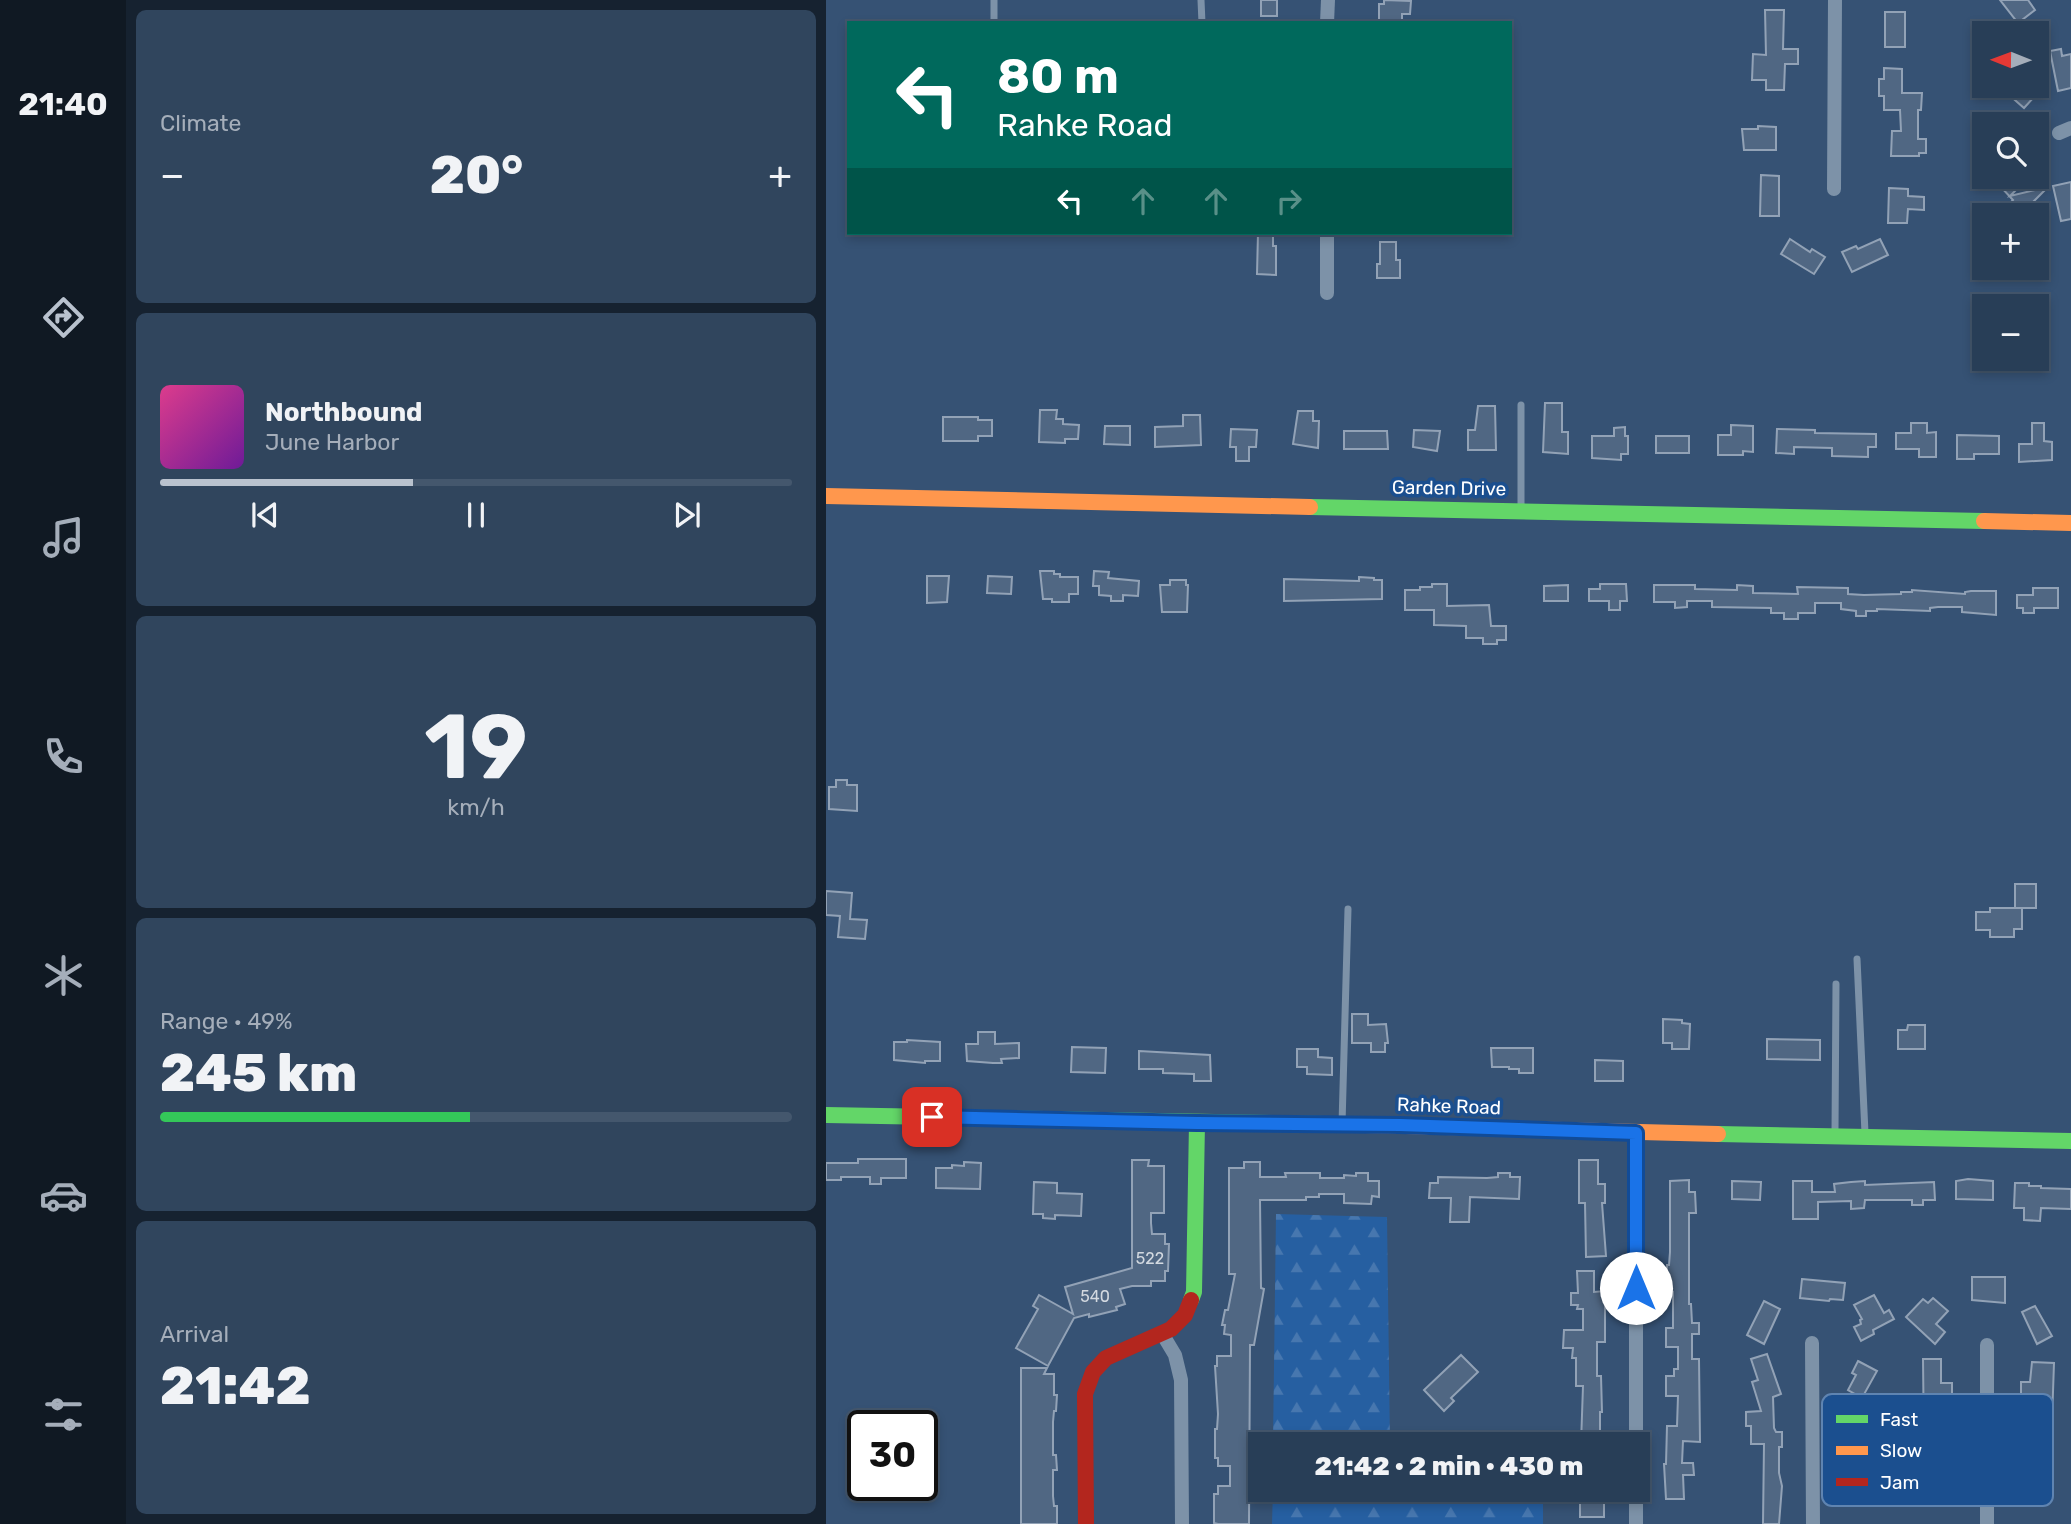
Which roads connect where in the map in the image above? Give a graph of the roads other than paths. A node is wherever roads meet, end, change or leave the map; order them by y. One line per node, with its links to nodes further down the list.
1 (994, 0): 5 (lane)
2 (1201, 0): 6 (lane)
3 (1328, 0): 7 (street)
4 (1835, 0): 8 (street)
5 (993, 21)
6 (1202, 21)
7 (1327, 21)
8 (1834, 189)
9 (1327, 235): 10 (street)
10 (1327, 293)
11 (1521, 405): 13 (lane)
12 (826, 496): 13 (street, Garden Drive)
13 (1521, 511): 14 (street, Garden Drive)
14 (2071, 523)
15 (1348, 909): 20 (lane)
16 (1857, 959): 23 (lane)
17 (1836, 984): 22 (lane)
18 (826, 1115): 19 (street, Rahke Road)
19 (1197, 1123): 20 (street, Rahke Road); 25 (street)
20 (1342, 1124): 21 (street, Rahke Road)
21 (1636, 1133): 22 (street, Rahke Road); 29 (street)
22 (1835, 1137): 23 (street, Rahke Road)
23 (1865, 1137): 24 (street, Rahke Road)
24 (2071, 1141)
25 (1163, 1335): 32 (street); 33 (street)
26 (1812, 1343): 35 (street)
27 (1987, 1346): 28 (street)
28 (1987, 1394)
29 (1636, 1432)
30 (1636, 1502): 34 (street)
31 (1987, 1506): 36 (street)
32 (1086, 1524)
33 (1182, 1524)
34 (1636, 1524)
35 (1812, 1524)
36 (1987, 1524)

